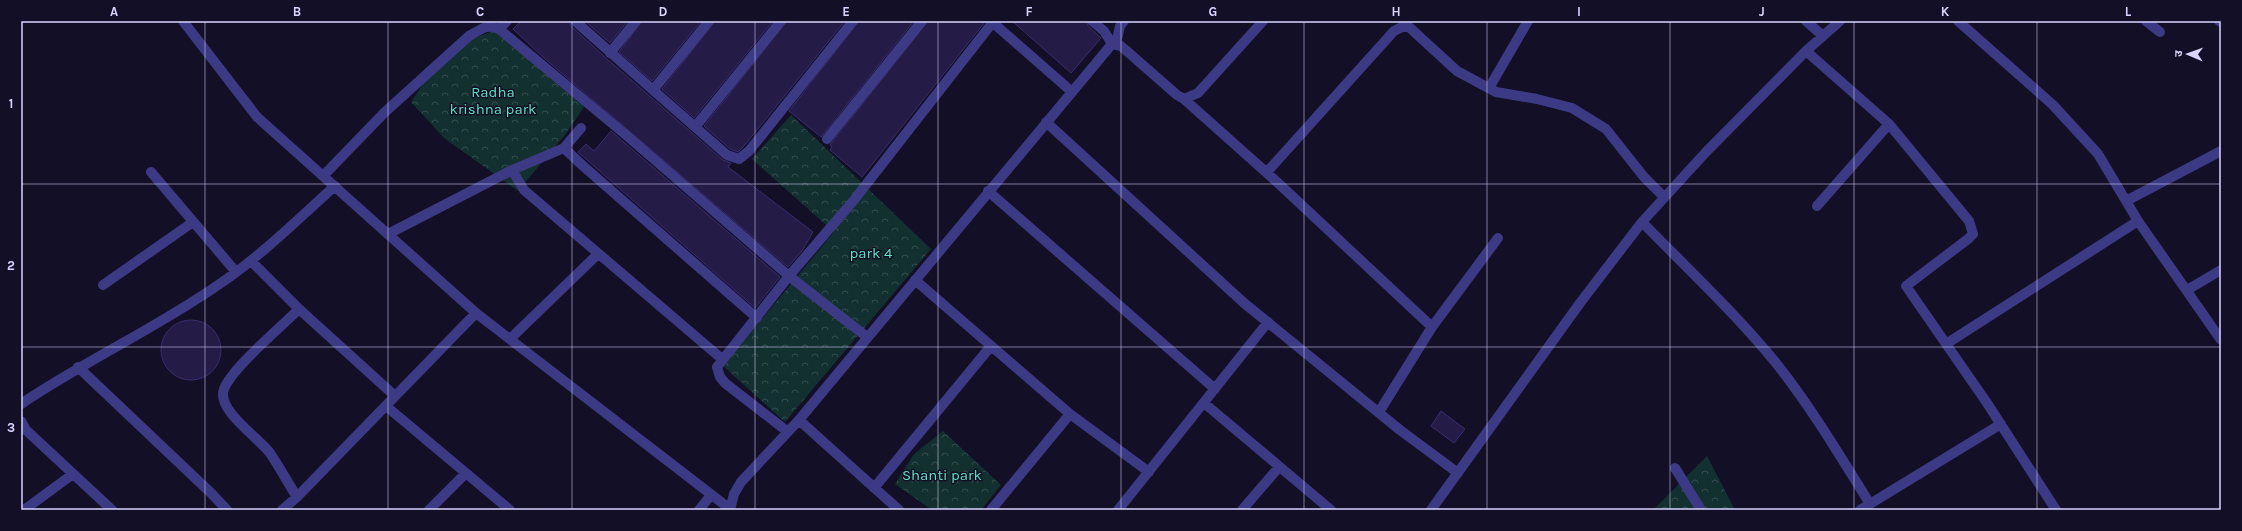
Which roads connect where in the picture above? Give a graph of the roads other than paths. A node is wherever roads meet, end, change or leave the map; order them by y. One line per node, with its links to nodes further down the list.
1 (183, 21): 38 (street)
2 (507, 21): 18 (street)
3 (575, 21): 23 (street)
4 (636, 21): 23 (street)
5 (709, 21): 25 (street)
6 (781, 21): 30 (street)
7 (853, 21): 30 (street)
8 (922, 21): 32 (street)
9 (1092, 21): 21 (street)
10 (1124, 21): 21 (street)
11 (1263, 21): 27 (street)
12 (1528, 21): 24 (street)
13 (1806, 21): 20 (street)
14 (1840, 21): 20 (street)
15 (1958, 21): 42 (street)
16 (2146, 21): 19 (street)
17 (992, 22): 26 (street); 53 (street)
18 (499, 29): 38 (street); 53 (street)
19 (2160, 32)
20 (1823, 36): 22 (street)
21 (1114, 44): 26 (street); 27 (street)
22 (1806, 51): 29 (street); 41 (street)
23 (610, 53): 25 (street)
24 (1489, 88): 37 (street); 41 (street)
25 (653, 90): 30 (street)
26 (1071, 91): 28 (street)
27 (1184, 99): 37 (street)
28 (1046, 122): 40 (street); 60 (street)
29 (1889, 124): 43 (street); 65 (street)
30 (695, 127)
31 (581, 128): 33 (street)
32 (828, 139)
33 (564, 148): 35 (street); 59 (street)
34 (2221, 151): 42 (street)
35 (512, 170): 47 (street); 49 (street)
36 (151, 172): 45 (street)
37 (1266, 172): 61 (street)
38 (323, 176): 39 (street)
39 (335, 186): 47 (street); 50 (street)
40 (988, 191): 54 (street); 69 (street)
41 (1664, 197): 46 (street)
42 (2126, 202): 44 (street)
43 (1817, 206)
44 (2138, 221): 56 (street); 65 (street)
45 (193, 222): 52 (street); 55 (street)
46 (1642, 222): 84 (street); 89 (street)
47 (388, 234): 58 (street)
48 (1498, 238): 61 (street)
49 (598, 254): 63 (street); 67 (street)
50 (252, 261): 52 (street); 57 (street)
51 (2221, 270): 56 (street)
52 (236, 272): 68 (street)
53 (789, 276): 59 (street); 62 (street)
54 (914, 280): 62 (street); 66 (street)
55 (103, 285)
56 (2187, 290): 64 (street)
57 (299, 309): 70 (street); 88 (street)
58 (476, 313): 63 (street); 70 (street)
59 (757, 318): 67 (street)
60 (1268, 322): 69 (street); 74 (street)
61 (1432, 327): 74 (street)
62 (867, 337): 76 (street)
63 (510, 339): 87 (street)
64 (2221, 340)
65 (1946, 344): 78 (street)
66 (991, 346): 75 (street); 86 (street)
67 (722, 359): 79 (street)
68 (78, 367): 72 (street); 92 (street)
69 (1215, 389): 71 (street)
70 (395, 396): 73 (street)
71 (1204, 403): 80 (street); 82 (street)
72 (21, 404)
73 (386, 406): 83 (street); 88 (street)
74 (1378, 412): 84 (street)
75 (1070, 414): 82 (street); 99 (street)
76 (799, 420): 79 (street); 86 (street)
77 (21, 421): 85 (street)
78 (2001, 424): 89 (street); 106 (street)
79 (788, 432): 97 (street)
80 (1279, 467): 101 (street); 102 (street)
81 (1675, 468): 104 (street)
82 (1149, 472): 100 (street)
83 (466, 473): 94 (street); 95 (street)
84 (1458, 473): 103 (street)
85 (73, 474): 90 (street); 91 (street)
86 (874, 488): 98 (street)
87 (711, 495): 96 (street); 97 (street)
88 (297, 497): 93 (street)
89 (1870, 504): 105 (street)
90 (108, 509)
91 (24, 510)
92 (227, 510)
93 (282, 510)
94 (429, 510)
95 (510, 510)
96 (699, 510)
97 (730, 510)
98 (899, 510)
99 (991, 510)
100 (1118, 510)
101 (1242, 510)
102 (1331, 510)
103 (1432, 510)
104 (1700, 510)
105 (1860, 510)
106 (2056, 510)

